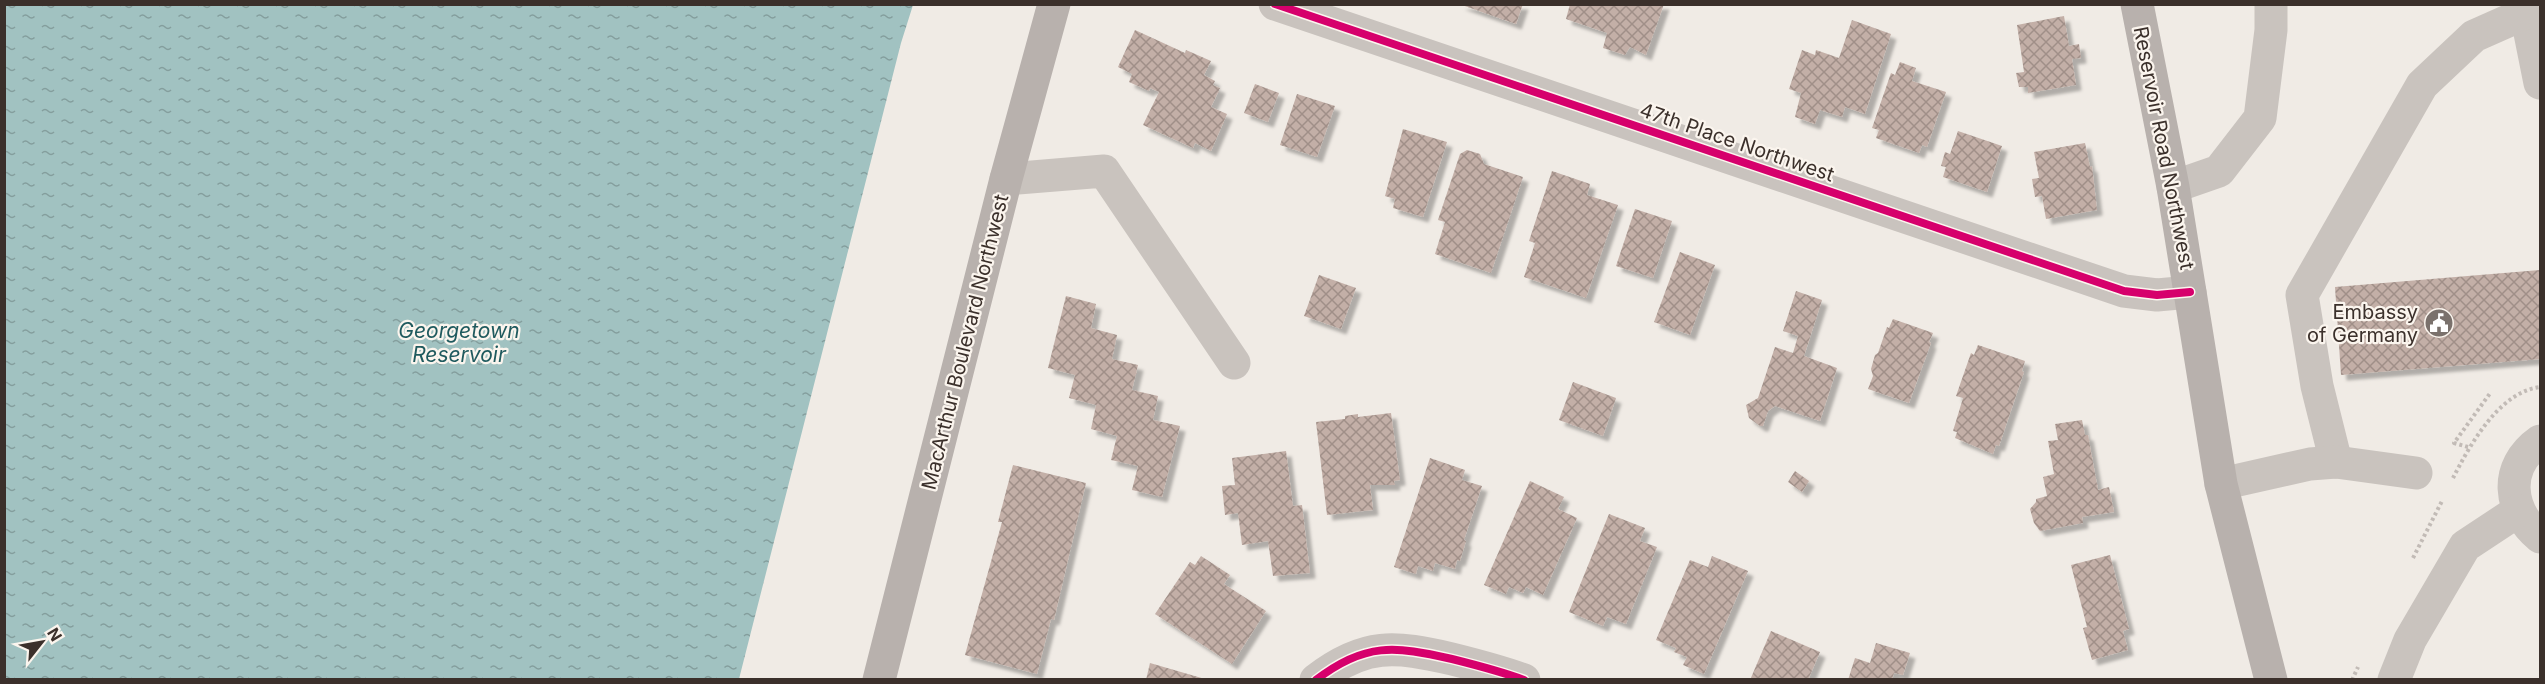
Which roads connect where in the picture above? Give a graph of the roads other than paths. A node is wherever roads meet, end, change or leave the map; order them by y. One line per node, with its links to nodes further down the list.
1 (1053, 4): 7 (main road, MacArthur Boulevard Northwest)
2 (1275, 4): 9 (street, 47th Place Northwest)
3 (2137, 4): 8 (main road, Reservoir Road Northwest)
4 (2271, 4): 8 (street)
5 (2533, 10): 6 (street); 12 (street)
6 (2541, 83)
7 (1006, 179): 10 (street); 17 (main road, MacArthur Boulevard Northwest)
8 (2173, 187): 9 (main road, Reservoir Road Northwest)
9 (2190, 292): 14 (main road, Reservoir Road Northwest)
10 (1234, 363)
11 (2541, 441): 15 (street)
12 (2336, 462): 13 (street); 14 (street)
13 (2416, 473)
14 (2221, 484): 20 (main road, Reservoir Road Northwest)
15 (2518, 511): 16 (street); 21 (street)
16 (2541, 537)
17 (879, 680)
18 (1316, 680): 19 (street)
19 (1524, 680)
20 (2271, 680)
21 (2394, 680)

